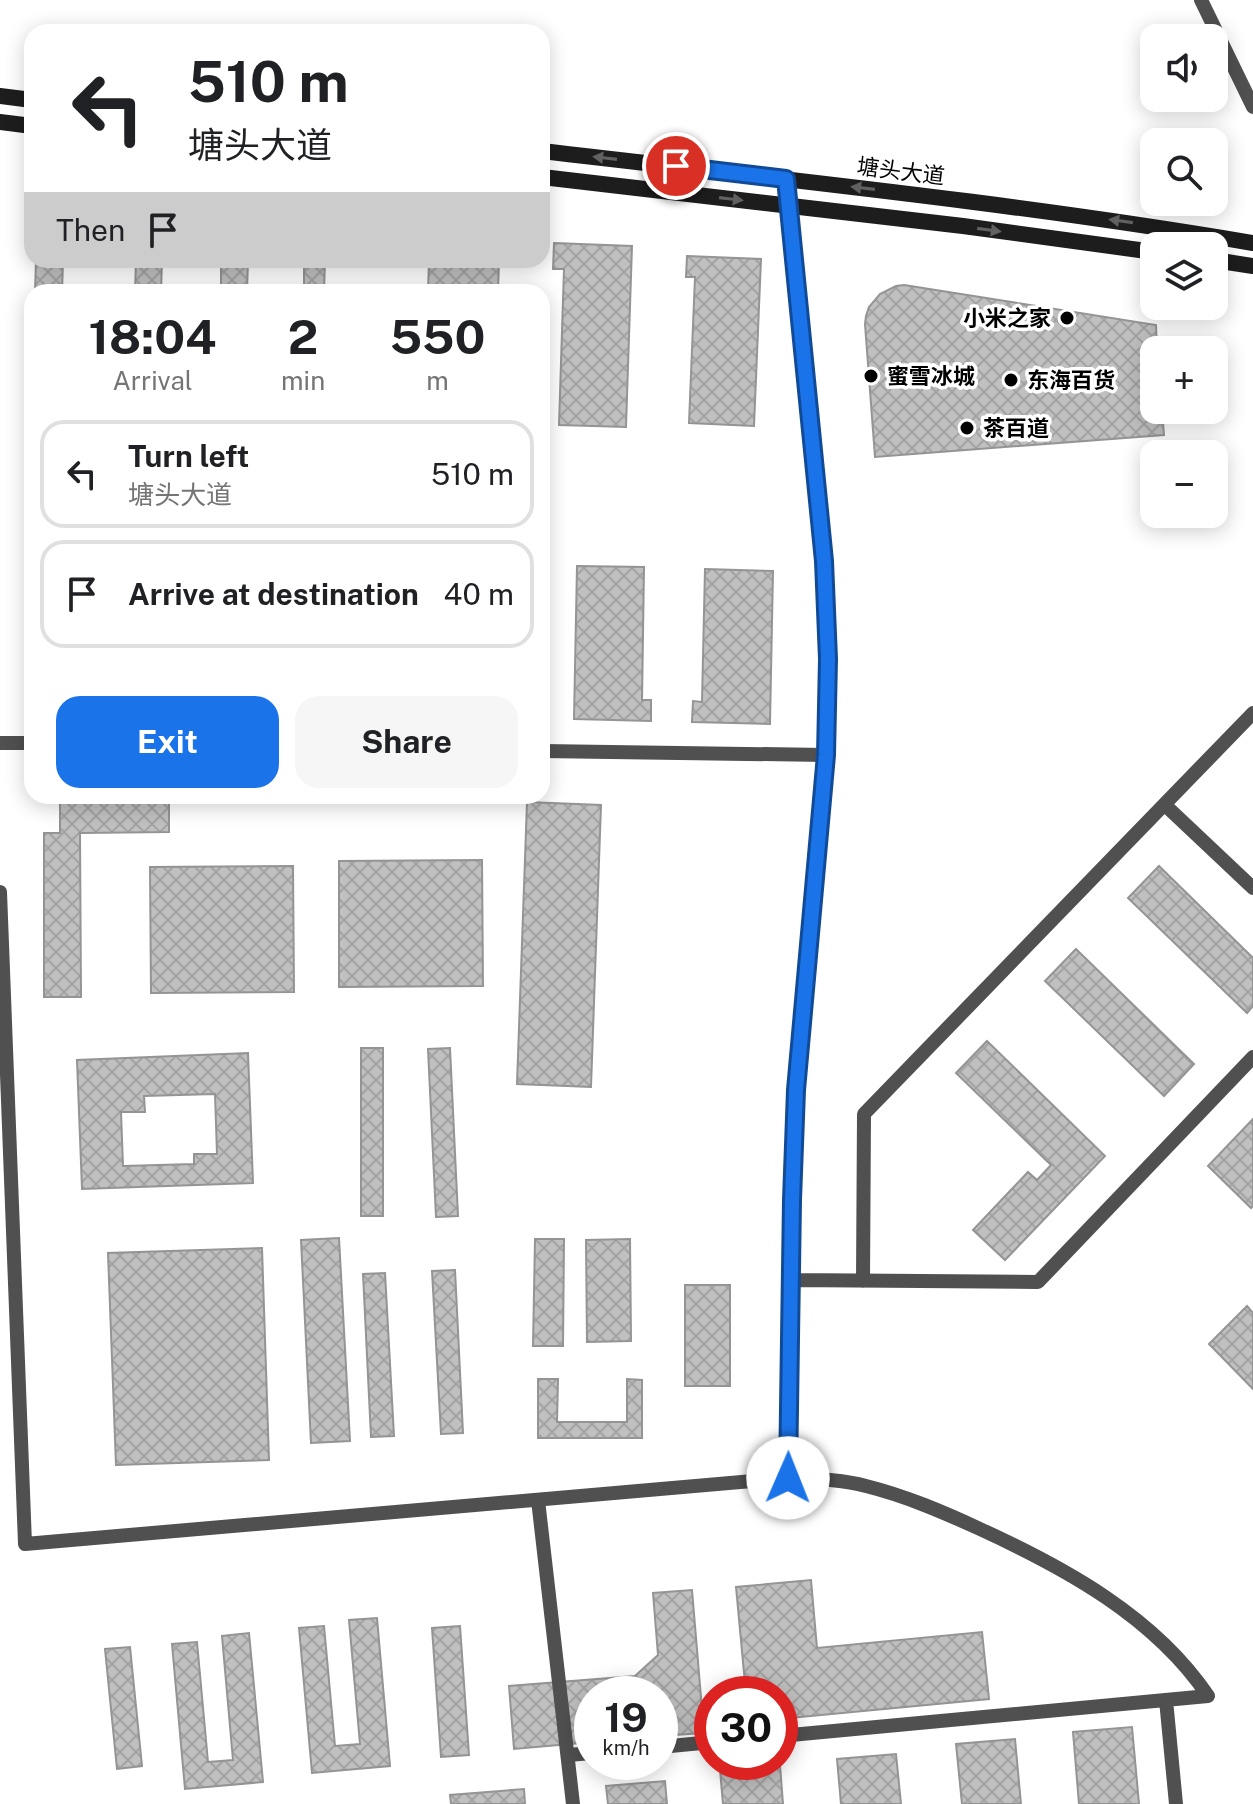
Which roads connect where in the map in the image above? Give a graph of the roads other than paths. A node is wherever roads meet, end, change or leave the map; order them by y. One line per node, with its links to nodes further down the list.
1 (1201, 0): 4 (street)
2 (0, 96): 3 (main road)
3 (24, 99)
4 (1253, 107)
5 (0, 122): 6 (main road)
6 (24, 125)
7 (550, 152): 9 (main road, 塘头大道, one-way to 7)
8 (550, 178): 10 (main road, one-way to 10)
9 (786, 179): 10 (street); 11 (main road, 塘头大道, one-way to 9)
10 (789, 206): 12 (main road, one-way to 12); 19 (street)
11 (1253, 243)
12 (1140, 250)
13 (1228, 262): 14 (main road)
14 (1253, 266)
15 (1253, 713): 20 (street)
16 (0, 743): 17 (street)
17 (24, 743)
18 (550, 751): 19 (street)
19 (826, 755): 24 (street)
20 (1165, 805): 21 (street); 25 (street)
21 (1253, 888)
22 (0, 892): 27 (street)
23 (1253, 1057): 25 (street)
24 (791, 1280): 25 (street); 26 (street)
25 (863, 1281)
26 (788, 1478): 27 (street); 28 (street)
27 (538, 1500): 31 (street)
28 (1166, 1700): 29 (street); 33 (street)
29 (798, 1734)
30 (574, 1754): 31 (street)
31 (568, 1755): 32 (street)
32 (573, 1804)
33 (1176, 1804)

